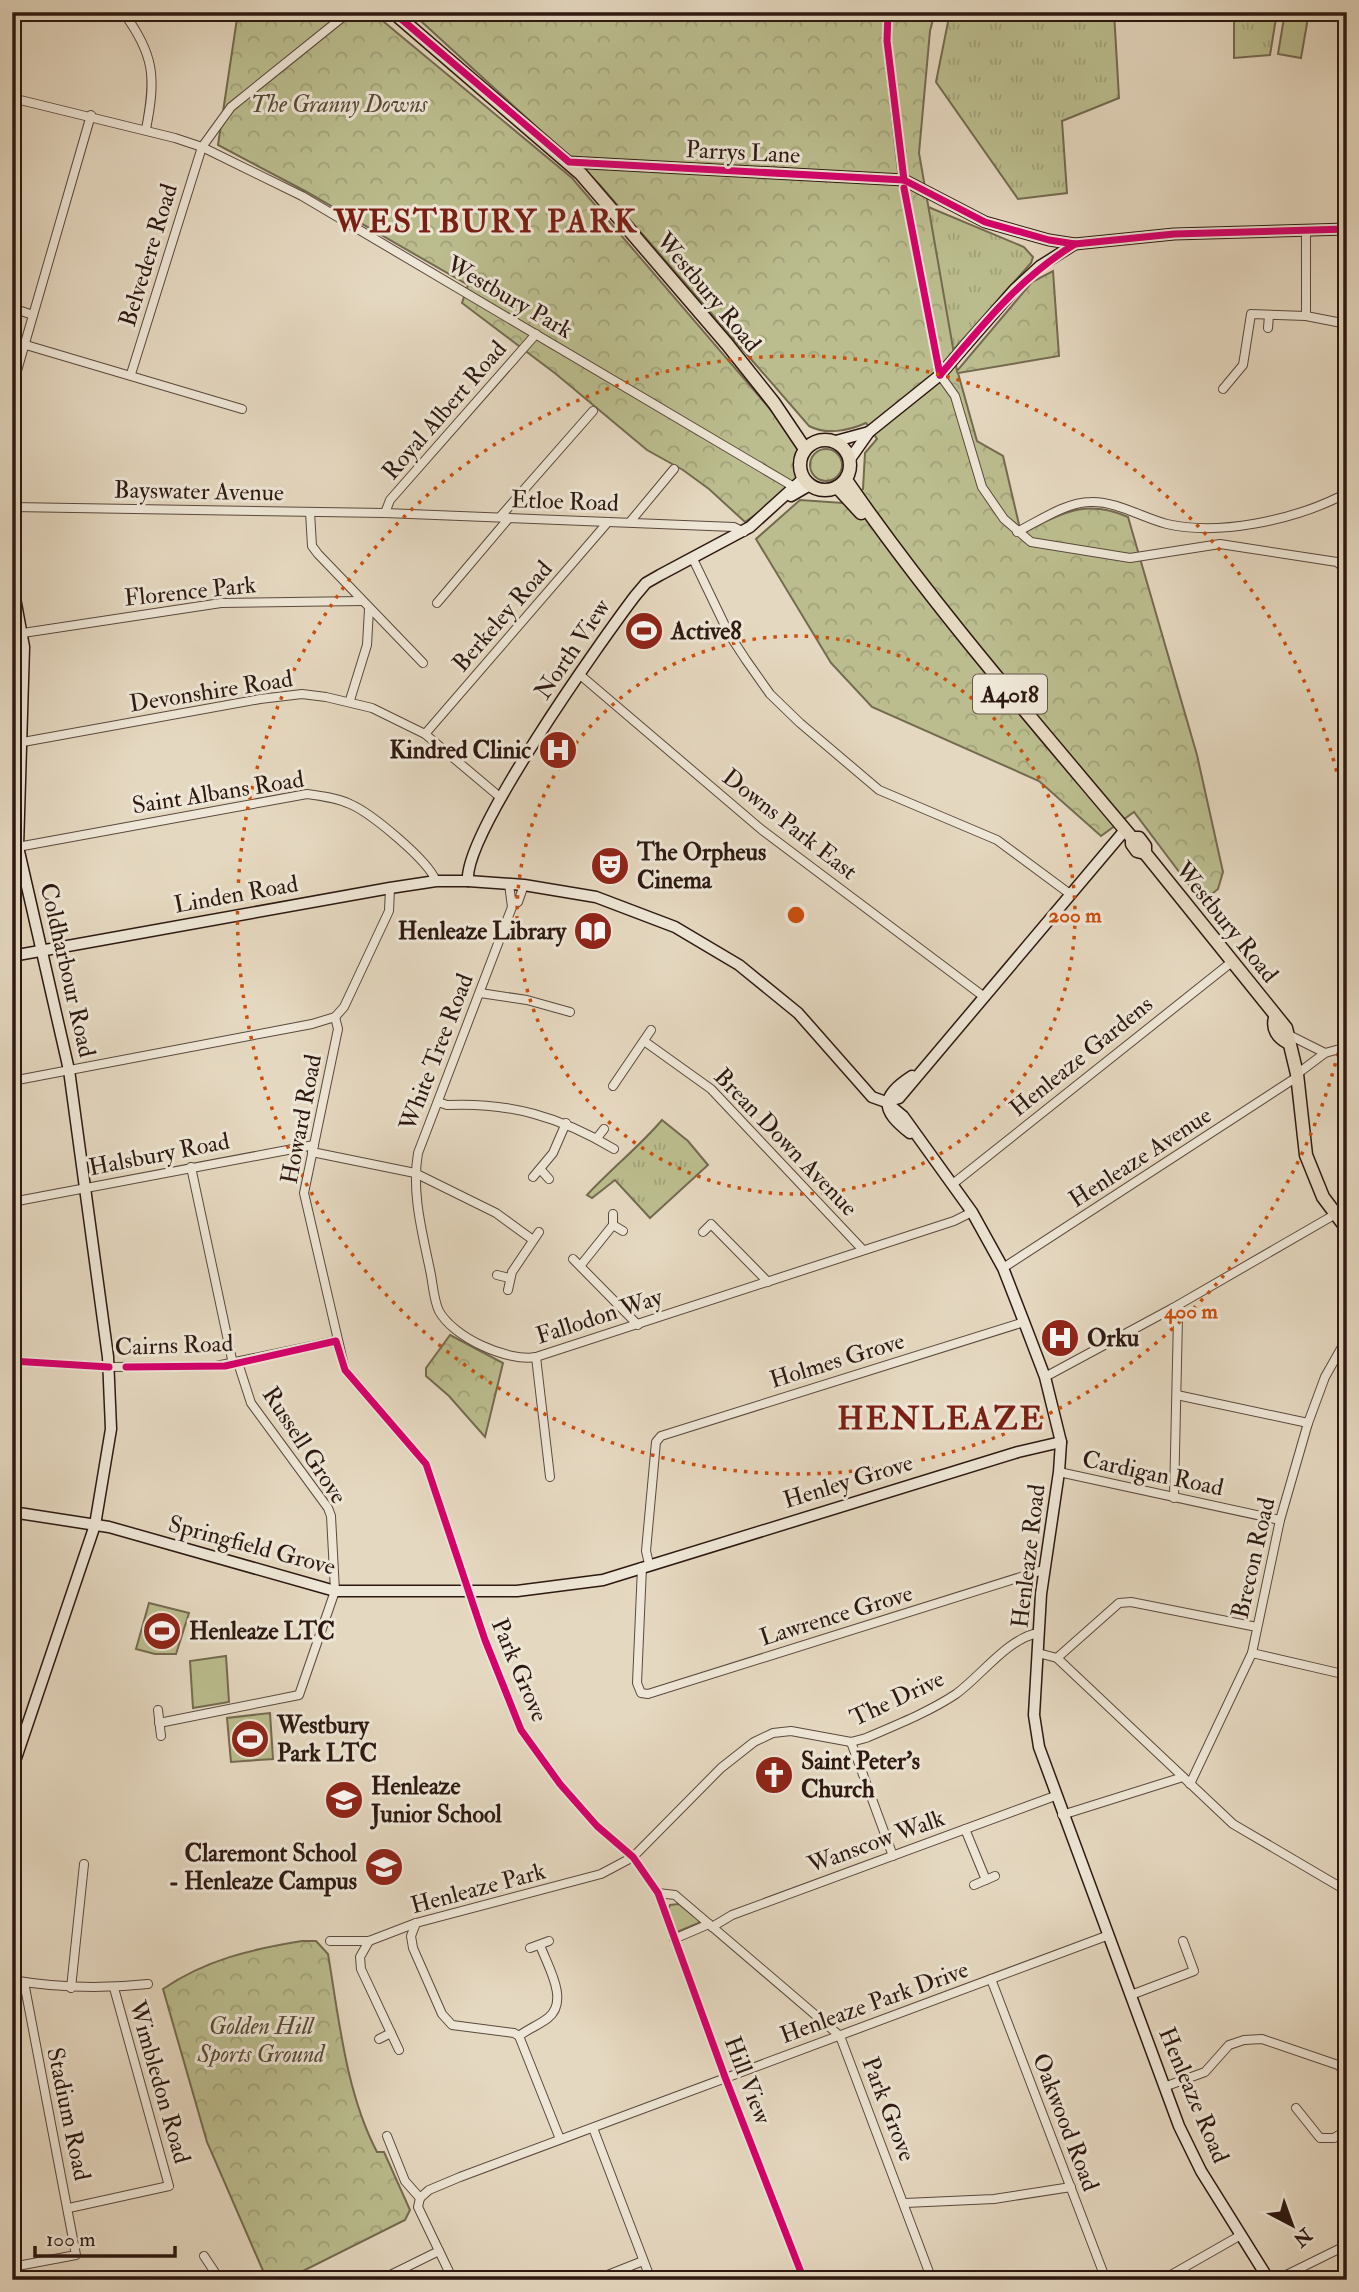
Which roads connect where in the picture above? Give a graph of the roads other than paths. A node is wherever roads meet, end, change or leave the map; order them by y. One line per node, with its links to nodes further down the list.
1 (123, 12): 7 (street)
2 (349, 12): 8 (street, Belvedere Road)
3 (393, 12): 10 (main road, Westbury Road)
4 (888, 12): 12 (street)
5 (12, 98): 6 (street, Westbury Park)
6 (92, 115): 7 (street, Westbury Park); 17 (street)
7 (146, 129): 8 (street, Westbury Park)
8 (202, 147): 22 (street, Westbury Park); 24 (street, Belvedere Road)
9 (592, 161): 10 (main road, Parrys Lane); 11 (main road); 12 (main road, Parrys Lane)
10 (569, 162): 11 (main road, Westbury Road)
11 (581, 174): 32 (main road, Westbury Road)
12 (904, 184): 15 (main road, Parrys Lane); 25 (street)
13 (1347, 229): 14 (main road, Parrys Lane)
14 (1306, 231): 15 (main road, Parrys Lane); 19 (street)
15 (1075, 244): 25 (main road, Parrys Lane)
16 (12, 308): 17 (street)
17 (33, 315): 23 (street)
18 (1269, 315): 19 (street); 21 (street); 27 (street)
19 (1306, 316): 20 (street)
20 (1347, 324)
21 (1268, 328)
22 (536, 334): 35 (street, Westbury Park); 40 (street, Royal Albert Road)
23 (26, 345): 24 (street); 26 (street)
24 (131, 374): 28 (street)
25 (940, 375): 30 (main road, Parrys Lane); 45 (street)
26 (12, 388)
27 (1223, 388)
28 (242, 409)
29 (593, 411): 41 (street)
30 (869, 432): 31 (main road, Parrys Lane); 33 (main road, Parrys Lane)
31 (836, 441): 32 (main road); 33 (main road)
32 (810, 446): 35 (main road)
33 (850, 459): 36 (main road)
34 (674, 469): 43 (street)
35 (803, 483): 36 (main road); 44 (main road, North View)
36 (842, 483): 60 (main road, Westbury Road / A4018)
37 (1339, 497): 45 (street)
38 (12, 507): 39 (street, Bayswater Avenue)
39 (310, 512): 40 (street, Bayswater Avenue); 49 (street)
40 (385, 513): 41 (street, Etloe Road)
41 (504, 518): 42 (street, Etloe Road); 50 (street)
42 (608, 522): 43 (street, Etloe Road); 56 (street, Berkeley Road)
43 (630, 522): 44 (street, Etloe Road)
44 (744, 531): 46 (main road, North View)
45 (1017, 532): 47 (street)
46 (693, 559): 54 (main road, North View); 67 (street)
47 (1347, 571)
48 (12, 582): 52 (main road, Coldharbour Road)
49 (362, 601): 51 (street); 52 (street, Florence Park)
50 (437, 603)
51 (369, 608): 53 (street); 55 (street)
52 (18, 631): 57 (main road, Coldharbour Road)
53 (423, 663)
54 (579, 674): 58 (main road, North View); 73 (street, Downs Park East)
55 (350, 700): 56 (street, Devonshire Road); 57 (street, Devonshire Road)
56 (425, 734): 58 (street, Devonshire Road)
57 (23, 742): 59 (main road, Coldharbour Road)
58 (501, 798): 63 (main road, North View)
59 (15, 810): 61 (main road, Coldharbour Road)
60 (1129, 834): 67 (main road); 71 (main road, Westbury Road / A4018)
61 (15, 848): 62 (street, Saint Albans Road); 69 (main road, Coldharbour Road)
62 (436, 881): 63 (main road, Linden Road); 66 (main road, Linden Road)
63 (468, 881): 64 (main road, Linden Road)
64 (509, 884): 65 (main road, Linden Road); 68 (street, White Tree Road)
65 (524, 885): 68 (street, White Tree Road); 86 (main road, Henleaze Road)
66 (390, 887): 69 (main road, Linden Road); 75 (street, Howard Road)
67 (1070, 894): 73 (main road)
68 (512, 907): 72 (street, White Tree Road)
69 (43, 951): 70 (main road, Linden Road); 81 (main road, Coldharbour Road)
70 (12, 956)
71 (1233, 961): 77 (main road, Westbury Road / A4018); 97 (street, Henleaze Gardens)
72 (480, 993): 74 (street); 85 (street, White Tree Road)
73 (983, 996): 86 (main road)
74 (570, 1012)
75 (335, 1017): 81 (street); 90 (street, Howard Road)
76 (651, 1030): 78 (street)
77 (1288, 1038): 80 (street); 82 (main road, Westbury Road / A4018)
78 (644, 1041): 84 (street); 109 (street, Brean Down Avenue)
79 (1347, 1047): 80 (street, Henleaze Avenue)
80 (1325, 1054): 82 (street, Henleaze Avenue)
81 (69, 1070): 83 (street); 98 (main road, Coldharbour Road)
82 (1297, 1075): 102 (main road, Westbury Road / A4018); 112 (street, Henleaze Avenue)
83 (12, 1081)
84 (613, 1086)
85 (438, 1102): 87 (street); 94 (street, White Tree Road)
86 (886, 1102): 97 (main road, Henleaze Road)
87 (566, 1123): 89 (street); 93 (street)
88 (604, 1129): 89 (street)
89 (597, 1138): 91 (street)
90 (313, 1148): 92 (street, Halsbury Road); 94 (street); 121 (street, Howard Road)
91 (614, 1149)
92 (191, 1167): 98 (street, Halsbury Road); 124 (street, Russell Grove)
93 (541, 1170): 95 (street); 96 (street)
94 (415, 1172): 108 (street); 122 (street, Fallodon Way)
95 (533, 1177)
96 (549, 1179)
97 (954, 1183): 100 (main road, Henleaze Road)
98 (86, 1187): 99 (street, Halsbury Road); 125 (main road, Coldharbour Road)
99 (12, 1202)
100 (972, 1212): 109 (street, Fallodon Way); 112 (main road, Henleaze Road)
101 (614, 1214): 103 (street)
102 (1334, 1215): 104 (main road, Westbury Road / A4018); 117 (street)
103 (613, 1226): 105 (street); 111 (street)
104 (1347, 1229)
105 (623, 1231)
106 (538, 1232): 108 (street)
107 (703, 1232): 115 (street)
108 (533, 1240): 114 (street)
109 (863, 1250): 115 (street, Fallodon Way)
110 (573, 1259): 111 (street)
111 (581, 1265): 119 (street)
112 (1003, 1268): 118 (main road, Henleaze Road)
113 (497, 1275): 114 (street)
114 (509, 1278): 116 (street)
115 (768, 1282): 119 (street, Fallodon Way)
116 (508, 1290)
117 (1173, 1308): 126 (street); 127 (street)
118 (1024, 1322): 126 (main road, Henleaze Road); 137 (street, Holmes Grove)
119 (638, 1325): 122 (street, Fallodon Way)
120 (1347, 1338): 128 (street, Brecon Road)
121 (337, 1341): 124 (street, Cairns Road); 130 (street, Howard Road)
122 (536, 1357): 132 (street)
123 (12, 1361): 125 (street, Cairns Road)
124 (235, 1363): 125 (street, Cairns Road); 140 (street, Russell Grove)
125 (109, 1367): 136 (main road, Coldharbour Road)
126 (1045, 1377): 129 (main road, Henleaze Road)
127 (1177, 1395): 128 (street); 133 (street)
128 (1308, 1423): 135 (street, Brecon Road)
129 (1060, 1441): 131 (main road, Henleaze Road); 137 (main road, Henley Grove)
130 (426, 1464): 139 (street, Park Grove)
131 (1059, 1472): 133 (street, Cardigan Road); 138 (main road, Henleaze Road)
132 (550, 1477)
133 (1174, 1498): 135 (street, Cardigan Road)
134 (12, 1512): 136 (main road, Springfield Grove)
135 (1280, 1520): 141 (street, Brecon Road)
136 (95, 1525): 140 (main road, Springfield Grove); 151 (main road, Coldharbour Road)
137 (646, 1566): 138 (street, Lawrence Grove); 139 (main road, Springfield Grove)
138 (1043, 1570): 142 (main road, Henleaze Road)
139 (468, 1590): 140 (main road, Springfield Grove); 158 (street, Park Grove)
140 (335, 1591): 148 (street, Russell Grove)
141 (1257, 1627): 144 (street, Brecon Road); 145 (street)
142 (1038, 1633): 143 (main road, Henleaze Road); 150 (street, The Drive)
143 (1038, 1653): 145 (street); 154 (main road, Henleaze Road)
144 (1252, 1653): 146 (street); 153 (street, Brecon Road)
145 (1057, 1658): 152 (street)
146 (1347, 1675)
147 (158, 1710): 148 (street)
148 (159, 1723): 149 (street)
149 (161, 1736)
150 (851, 1742): 157 (street); 158 (street, The Drive)
151 (12, 1770)
152 (1183, 1777): 153 (street); 155 (street)
153 (1190, 1784): 161 (street)
154 (1055, 1796): 155 (main road, Henleaze Road); 156 (street, Wanscow Walk)
155 (1062, 1815): 165 (main road, Henleaze Road)
156 (965, 1829): 157 (street, Wanscow Walk); 160 (street)
157 (893, 1856): 164 (street, Wanscow Walk)
158 (633, 1857): 162 (street, Park Grove); 163 (street, Henleaze Park)
159 (84, 1864): 177 (street)
160 (974, 1885)
161 (1347, 1891)
162 (658, 1894): 164 (street, Park Grove); 166 (street, Hill View)
163 (416, 1923): 168 (street, Henleaze Park); 181 (street)
164 (711, 1925): 166 (street); 182 (street, Park Grove)
165 (1109, 1935): 173 (street, Henleaze Park Drive); 179 (main road, Henleaze Road)
166 (674, 1940): 186 (street, Hill View)
167 (330, 1941): 168 (street, Henleaze Park)
168 (369, 1941): 180 (street)
169 (549, 1941): 171 (street)
170 (1183, 1941): 179 (street)
171 (540, 1945): 172 (street); 181 (street)
172 (530, 1948)
173 (990, 1979): 182 (street, Henleaze Park Drive); 193 (street, Oakwood Road)
174 (12, 1980): 175 (street)
175 (24, 1982): 177 (street); 196 (street, Stadium Road)
176 (148, 1984): 178 (street)
177 (71, 1988): 178 (street)
178 (114, 1988): 196 (street, Wimbledon Road)
179 (1131, 1995): 187 (main road, Henleaze Road)
180 (391, 2034): 183 (street); 184 (street)
181 (519, 2036): 192 (street)
182 (840, 2036): 186 (street, Henleaze Park Drive); 195 (street, Park Grove)
183 (379, 2039)
184 (399, 2050)
185 (1347, 2073): 187 (street)
186 (725, 2077): 189 (street, Henleaze Park Drive); 208 (street, Hill View)
187 (1164, 2087): 197 (main road, Henleaze Road)
188 (1302, 2111): 190 (street)
189 (593, 2128): 192 (street, Henleaze Park Drive); 201 (street)
190 (1347, 2130)
191 (387, 2136): 194 (street)
192 (560, 2139): 194 (street, Henleaze Park Drive)
193 (1071, 2187): 195 (street); 210 (street, Oakwood Road)
194 (419, 2198): 199 (street)
195 (905, 2203): 209 (street, Park Grove)
196 (69, 2208): 202 (street, Stadium Road)
197 (1241, 2235): 211 (street); 212 (main road, Henleaze Road)
198 (1347, 2245): 213 (street)
199 (439, 2250): 204 (street); 205 (street)
200 (204, 2256): 203 (street)
201 (643, 2261): 206 (street); 207 (street)
202 (12, 2267)
203 (220, 2280)
204 (380, 2280)
205 (453, 2280)
206 (595, 2280)
207 (650, 2280)
208 (804, 2280)
209 (932, 2280)
210 (1105, 2280)
211 (1162, 2280)
212 (1269, 2280)
213 (1276, 2280)

